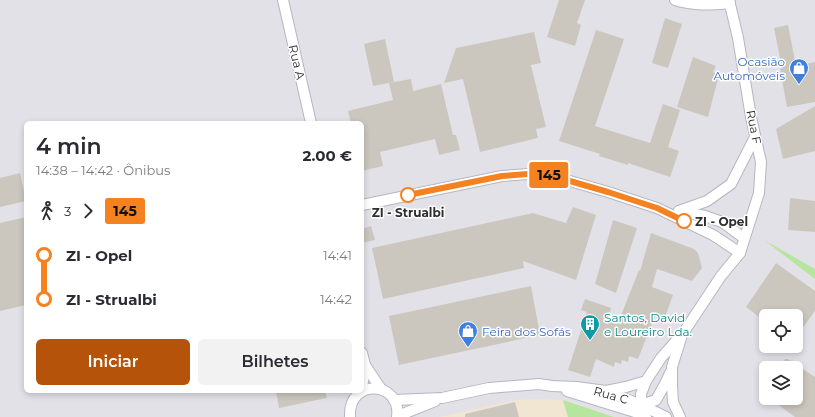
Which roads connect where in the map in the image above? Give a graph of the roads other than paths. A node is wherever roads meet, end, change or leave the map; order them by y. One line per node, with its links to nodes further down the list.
1 (283, 0): 4 (street, Rua A)
2 (675, 0): 3 (street)
3 (730, 1): 5 (street, Rua F)
4 (311, 121)
5 (755, 137): 8 (street); 9 (street, Rua F)
6 (364, 205): 7 (street)
7 (657, 208): 8 (street); 10 (street)
8 (679, 211): 9 (street)
9 (744, 238): 10 (street, Rua F)
10 (740, 252): 11 (street)
11 (684, 332): 14 (street); 16 (street)
12 (364, 361): 13 (street)
13 (365, 365): 15 (street); 18 (street)
14 (672, 367): 24 (street); 29 (street)
15 (364, 373)
16 (646, 381): 20 (street); 24 (street)
17 (552, 386): 20 (street, Rua C); 22 (street, Rua C); 24 (street, Rua C)
18 (381, 389): 19 (street); 23 (street)
19 (364, 390)
20 (606, 391): 24 (street, Rua C)
21 (359, 393): 25 (street)
22 (442, 398): 23 (street, Rua C); 27 (street, Rua C)
23 (394, 400): 26 (street)
24 (642, 412): 28 (street, Rua C)
25 (350, 417)
26 (397, 417)
27 (401, 417)
28 (666, 417)
29 (680, 417)

